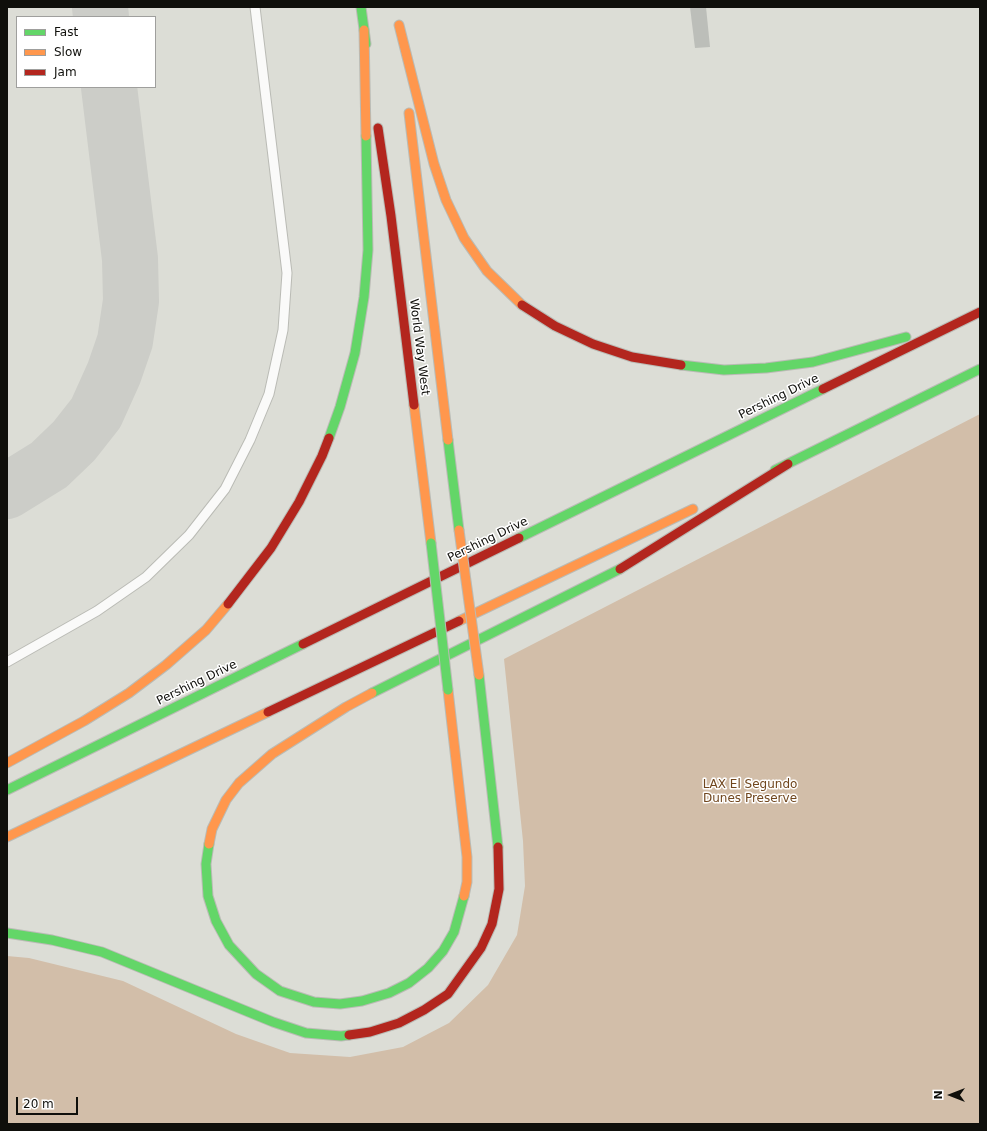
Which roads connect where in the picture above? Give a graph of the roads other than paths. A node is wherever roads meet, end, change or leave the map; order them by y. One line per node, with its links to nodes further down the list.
1 (255, 7): 10 (lane)
2 (361, 7): 5 (main road, World Way West)
3 (398, 13): 4 (main road, World Way West)
4 (399, 25): 7 (main road); 14 (main road, World Way West, bridge)
5 (364, 30): 9 (main road, World Way West, bridge); 11 (main road)
6 (980, 312): 7 (main road, Pershing Drive)
7 (960, 321): 12 (main road, Pershing Drive)
8 (980, 369): 9 (main road)
9 (788, 464): 13 (main road)
10 (7, 662)
11 (7, 764)
12 (7, 790)
13 (7, 837)
14 (7, 933)

